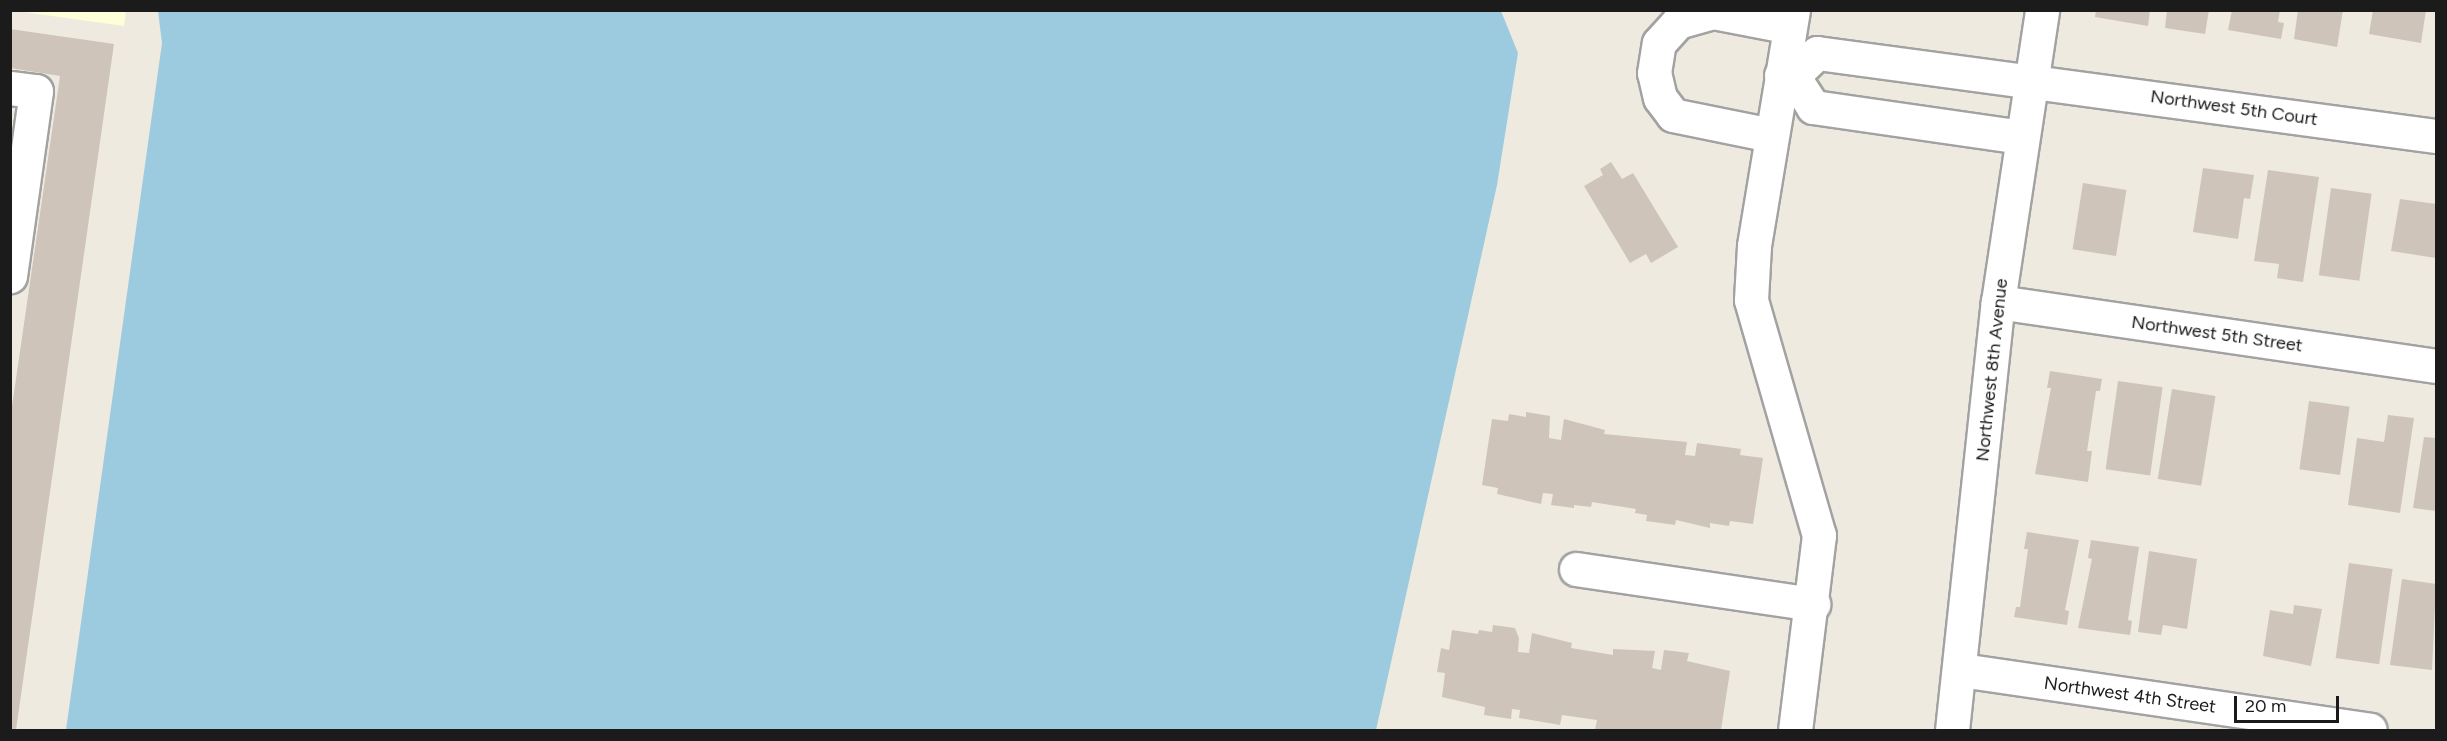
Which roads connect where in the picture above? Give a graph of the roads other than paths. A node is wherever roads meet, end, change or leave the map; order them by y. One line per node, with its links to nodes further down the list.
1 (2042, 10): 4 (street, Northwest 8th Avenue)
2 (1791, 19): 3 (street); 6 (street)
3 (1787, 76): 4 (street, Northwest 5th Court); 6 (street); 8 (street)
4 (2031, 80): 7 (street, Northwest 5th Court); 8 (street, Northwest 8th Avenue)
5 (10, 88): 9 (street)
6 (1771, 135): 13 (street)
7 (2436, 136)
8 (2022, 137): 10 (street, Northwest 8th Avenue)
9 (10, 276)
10 (1998, 302): 11 (street, Northwest 5th Street); 14 (street, Northwest 8th Avenue)
11 (2436, 366)
12 (1576, 569): 13 (street)
13 (1813, 604): 15 (street)
14 (1961, 670): 16 (street, Northwest 8th Avenue); 17 (street, Northwest 4th Street)
15 (1795, 730)
16 (1952, 730)
17 (2370, 730)

